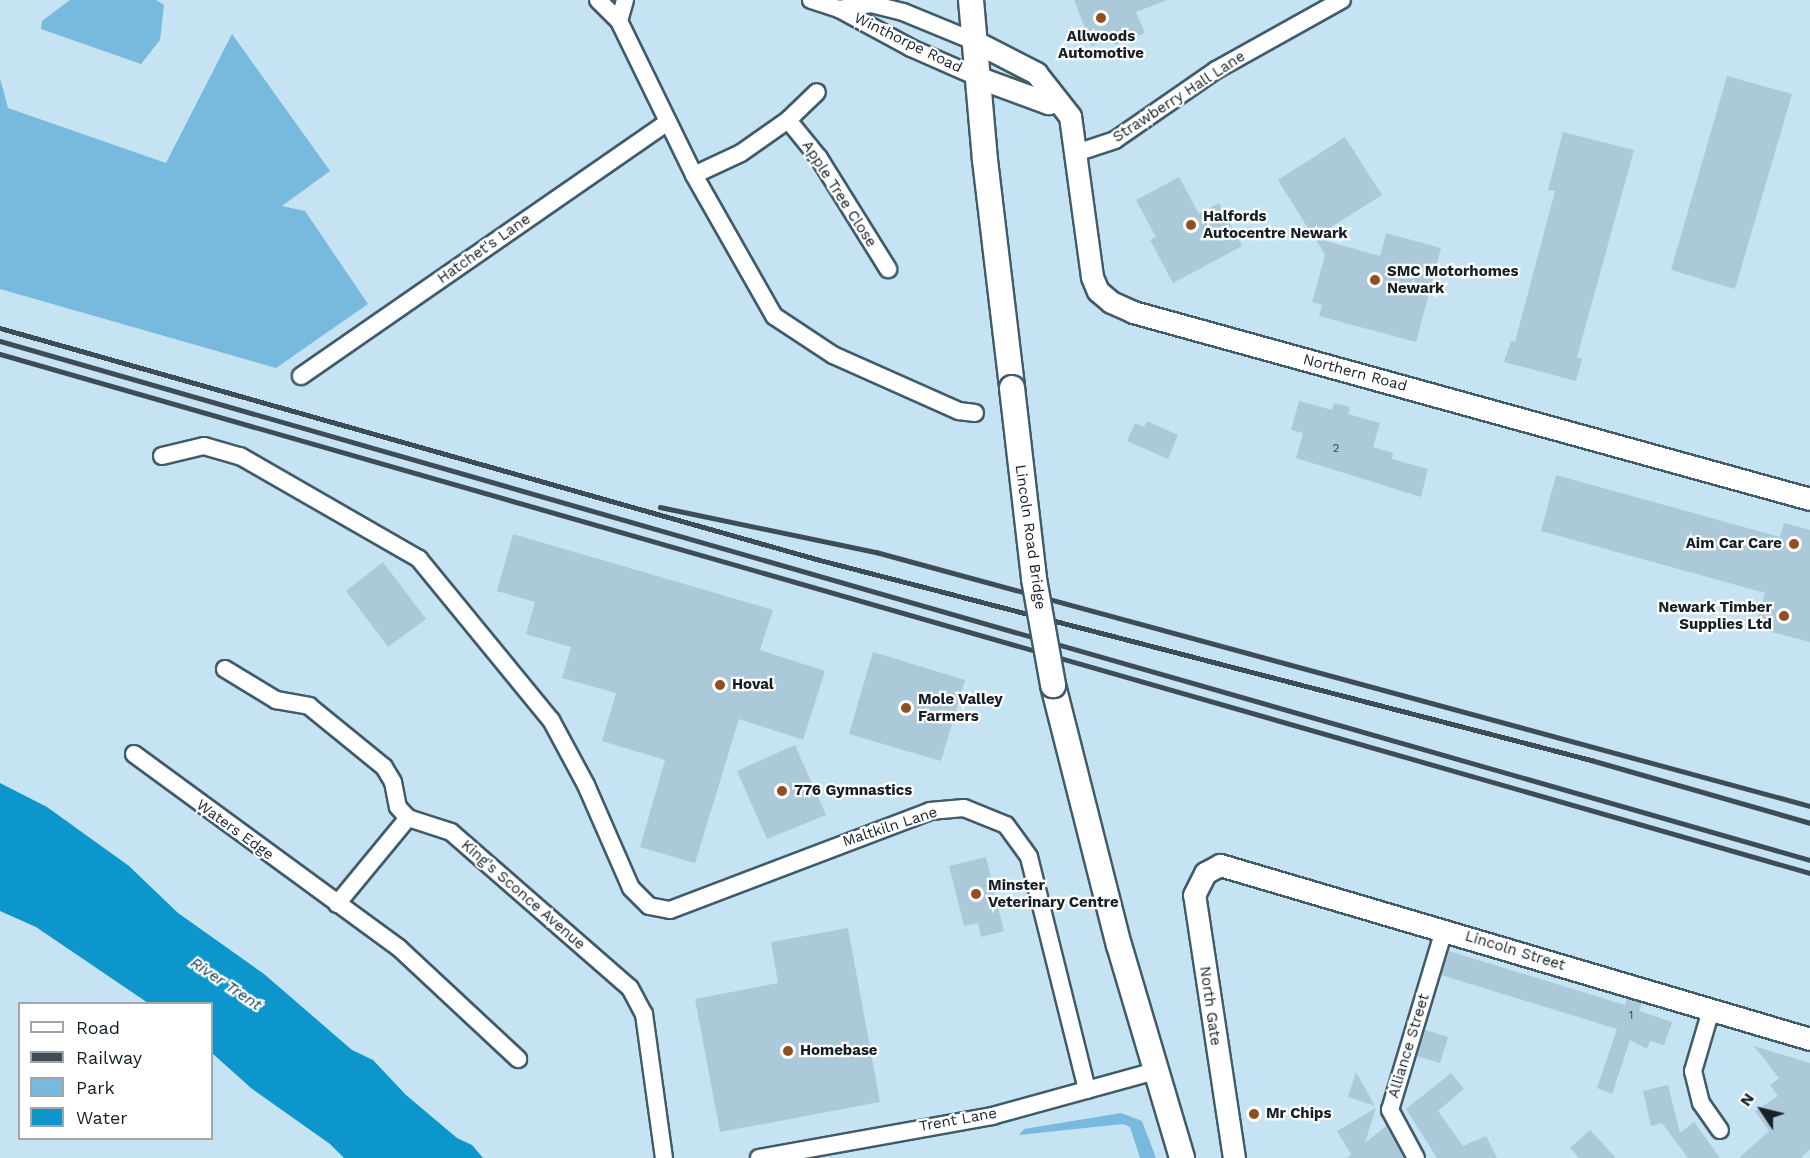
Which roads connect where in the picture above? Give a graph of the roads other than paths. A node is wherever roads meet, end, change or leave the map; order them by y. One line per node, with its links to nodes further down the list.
1 (598, 0): 7 (street)
2 (625, 0): 7 (street)
3 (811, 0): 6 (street, Winthorpe Road)
4 (971, 0): 8 (main road, Lincoln Road Bridge)
5 (1342, 0): 14 (street, Strawberry Hall Lane)
6 (839, 9): 8 (street, Winthorpe Road); 9 (street, Winthorpe Road)
7 (619, 21): 13 (street)
8 (976, 42): 9 (main road, Lincoln Road Bridge); 11 (street, Northern Road)
9 (977, 77): 11 (street); 30 (main road, Lincoln Road Bridge, bridge)
10 (817, 92): 12 (street)
11 (1056, 98): 14 (street, Northern Road)
12 (788, 120): 15 (street); 16 (street, Apple Tree Close)
13 (668, 122): 15 (street); 17 (street, Hatchet's Lane)
14 (1076, 153): 20 (street, Northern Road)
15 (694, 176): 18 (street)
16 (888, 269)
17 (301, 376)
18 (975, 413)
19 (162, 456): 31 (street, Maltkiln Lane)
20 (1810, 499)
21 (225, 669): 23 (street)
22 (134, 754): 25 (street, Waters Edge)
23 (408, 818): 25 (street); 33 (street, King's Sconce Avenue)
24 (1220, 865): 26 (street, Lincoln Street); 36 (street, North Gate)
25 (337, 904): 29 (street, Waters Edge)
26 (1444, 930): 27 (street, Lincoln Street); 37 (street, Alliance Street)
27 (1711, 1010): 28 (street, Lincoln Street); 32 (street)
28 (1810, 1039)
29 (518, 1059)
30 (1155, 1071): 31 (street, Trent Lane); 35 (main road, Lincoln Road Bridge)
31 (1087, 1090): 34 (street, Trent Lane)
32 (1720, 1130)
33 (664, 1158)
34 (759, 1158)
35 (1182, 1158)
36 (1234, 1158)
37 (1416, 1158)

